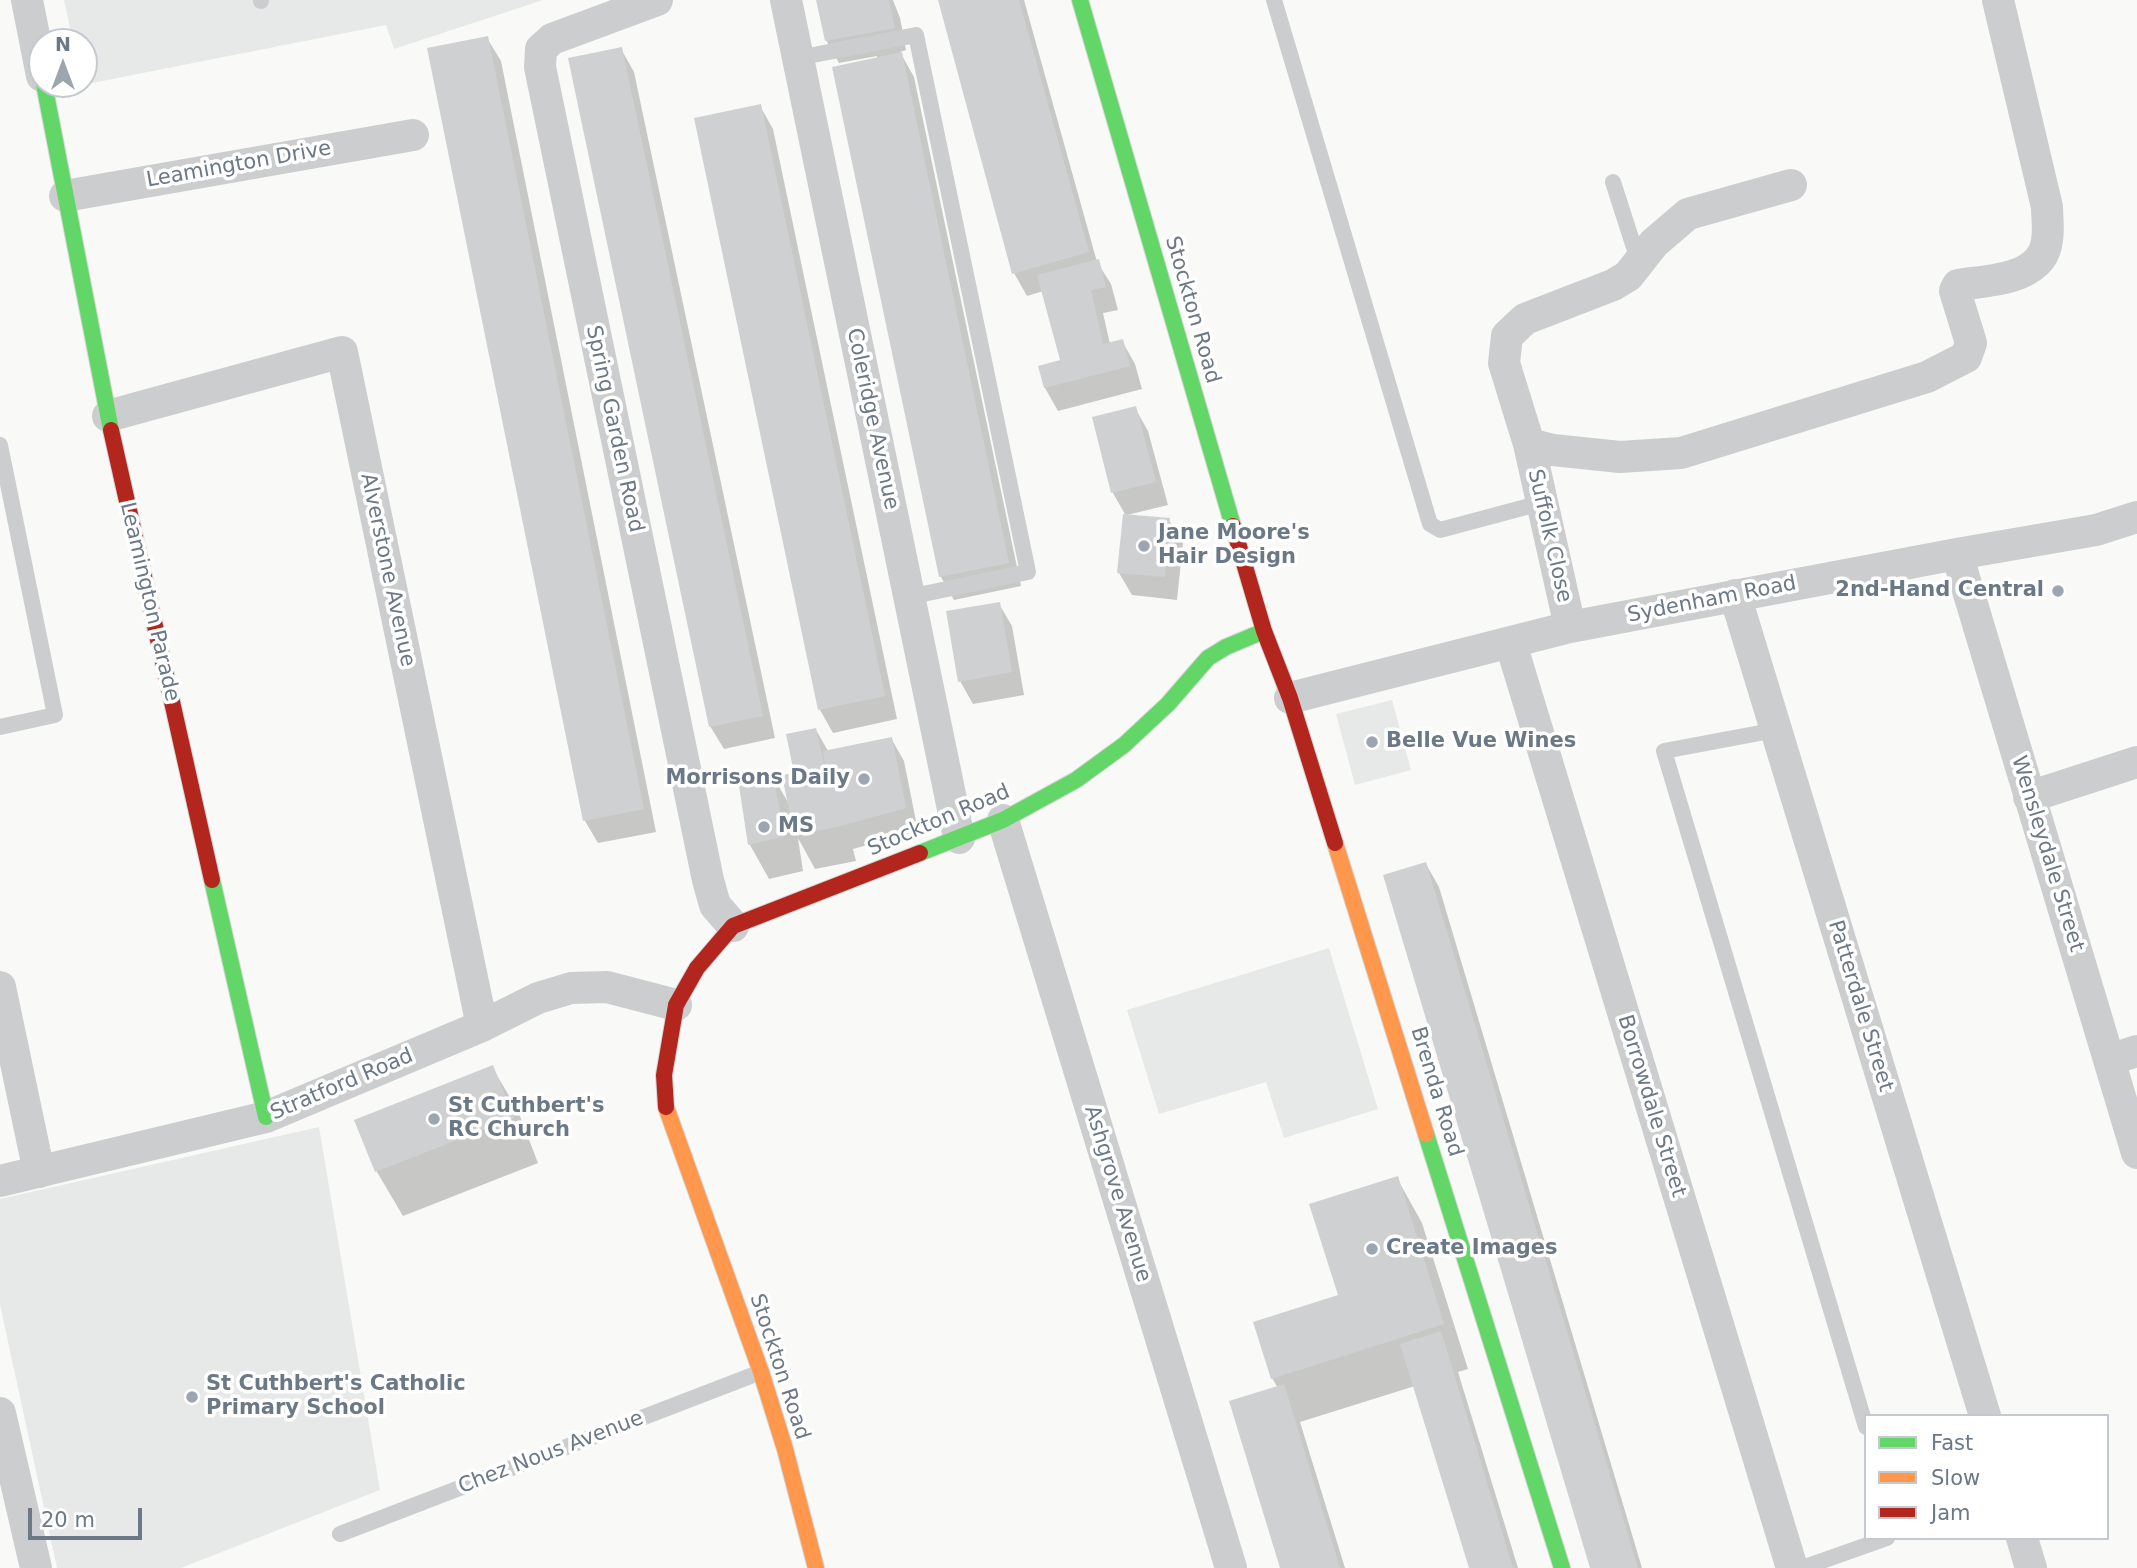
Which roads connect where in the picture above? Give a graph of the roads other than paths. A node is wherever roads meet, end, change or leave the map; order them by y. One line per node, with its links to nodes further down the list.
1 (27, 0): 7 (street)
2 (657, 0): 33 (street, Spring Garden Road)
3 (786, 0): 8 (street, Coleridge Avenue)
4 (1080, 0): 24 (street, Stockton Road)
5 (1274, 0): 18 (lane)
6 (1998, 0): 16 (street, Suffolk Close)
7 (33, 28)
8 (798, 58): 22 (street, Coleridge Avenue); 22 (lane)
9 (47, 98): 13 (street, Leamington Parade)
10 (413, 135): 13 (street, Leamington Drive)
11 (1613, 182): 14 (lane)
12 (1791, 185): 14 (street, Suffolk Close)
13 (65, 196): 15 (street, Leamington Parade)
14 (1639, 263): 16 (street, Suffolk Close)
15 (108, 416): 36 (street, Alverstone Avenue); 38 (street, Leamington Parade)
16 (1528, 444): 18 (street, Suffolk Close)
17 (0, 445): 27 (lane)
18 (1541, 503): 23 (street, Suffolk Close)
19 (2137, 517): 20 (street, Sydenham Road)
20 (1957, 554): 21 (street, Sydenham Road); 30 (street, Wensleydale Street)
21 (1735, 595): 23 (street, Sydenham Road); 28 (street, Patterdale Street)
22 (909, 597): 32 (street, Coleridge Avenue)
23 (1570, 627): 25 (street, Sydenham Road)
24 (1264, 631): 26 (street, Brenda Road); 31 (street, Stockton Road)
25 (1511, 644): 26 (street, Sydenham Road); 53 (street, Borrowdale Street)
26 (1290, 698): 52 (street, Brenda Road)
27 (0, 727)
28 (1776, 730): 44 (street, Patterdale Street); 45 (lane)
29 (2137, 762): 30 (street)
30 (2029, 797): 37 (street, Wensleydale Street)
31 (1003, 821): 32 (street, Stockton Road); 51 (street, Ashgrove Avenue)
32 (959, 838): 33 (street, Stockton Road)
33 (733, 926): 35 (street, Stockton Road)
34 (0, 987): 40 (street)
35 (676, 1005): 36 (street, Stratford Road); 42 (street, Stockton Road)
36 (482, 1026): 38 (street, Stratford Road)
37 (2123, 1056): 39 (street, Wensleydale Street)
38 (265, 1117): 40 (street, Stratford Road)
39 (2137, 1153)
40 (39, 1172): 41 (street, Stratford Road)
41 (0, 1181)
42 (761, 1372): 46 (lane, Chez Nous Avenue); 50 (street, Stockton Road)
43 (0, 1413): 49 (street)
44 (1984, 1414)
45 (1864, 1420)
46 (340, 1534)
47 (1881, 1540): 54 (lane)
48 (2023, 1540): 55 (street)
49 (36, 1568)
50 (816, 1568)
51 (1231, 1568)
52 (1562, 1568)
53 (1791, 1568)
54 (1802, 1568)
55 (2031, 1568)

